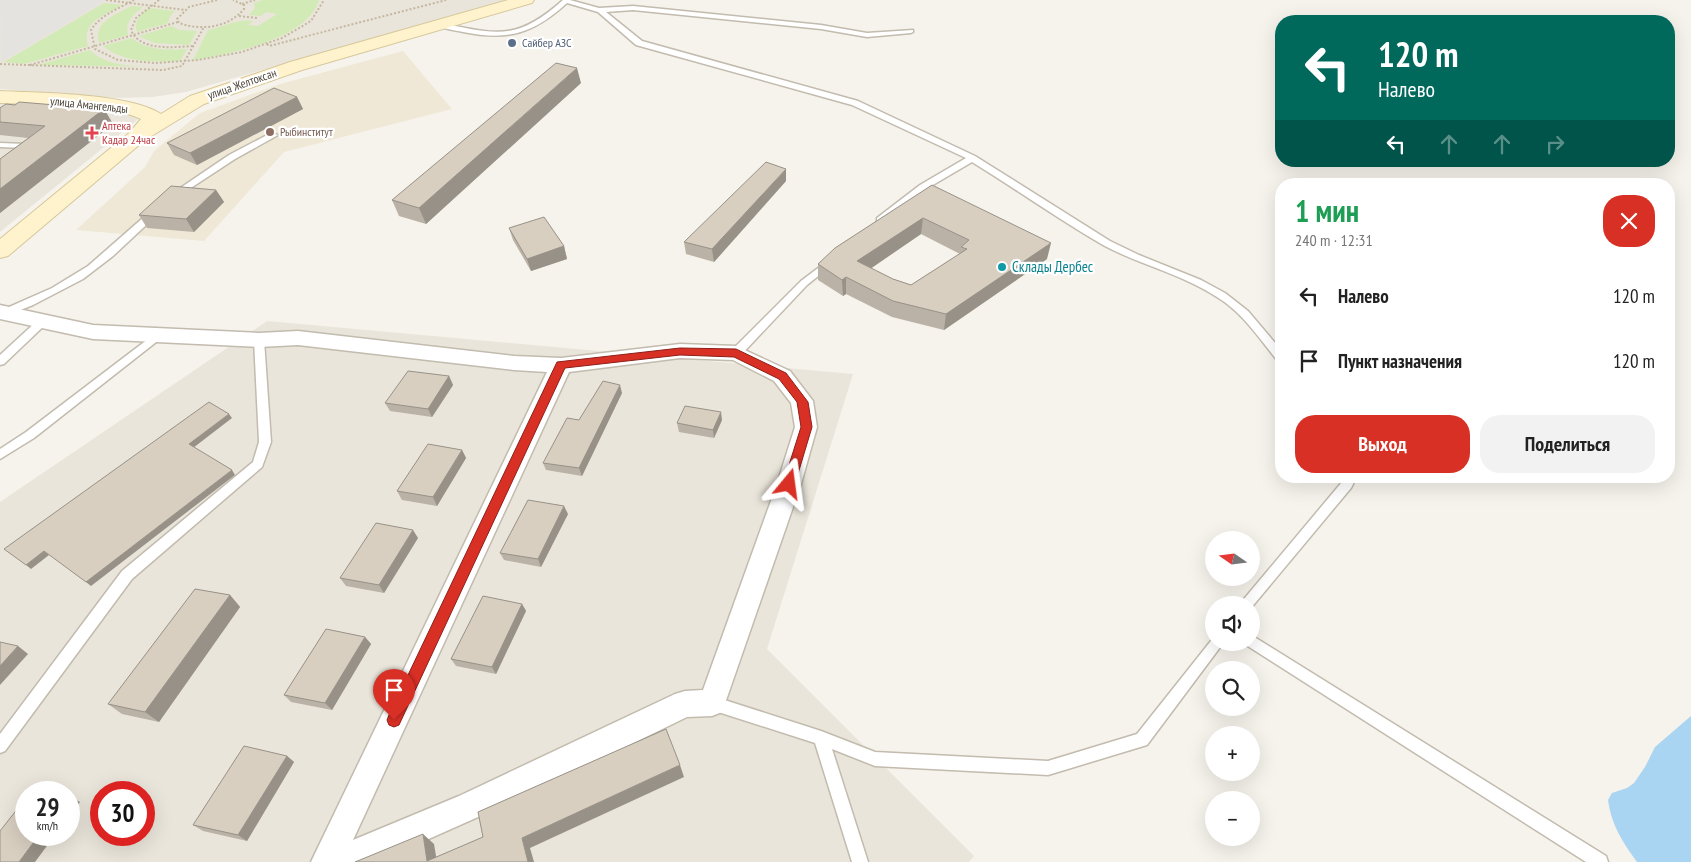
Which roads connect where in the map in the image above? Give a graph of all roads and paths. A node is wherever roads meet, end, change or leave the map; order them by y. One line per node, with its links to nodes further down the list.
1 (106, 0): 11 (path)
2 (134, 0): 11 (path)
3 (159, 0): 13 (path)
4 (217, 0): 14 (path)
5 (233, 0): 12 (path)
6 (255, 0): 12 (path)
7 (324, 0): 23 (path)
8 (446, 0): 23 (path)
9 (526, 0): 19 (main road, улица Желтоксан)
10 (567, 1): 15 (lane); 19 (lane)
11 (130, 3): 13 (path); 25 (path)
12 (242, 4): 16 (path)
13 (149, 5): 14 (path); 22 (path)
14 (185, 10): 18 (path)
15 (600, 10): 21 (lane); 36 (lane)
16 (238, 16): 17 (path); 20 (path)
17 (258, 18)
18 (178, 22): 20 (path); 22 (path)
19 (440, 25): 29 (main road, улица Желтоксан)
20 (204, 27): 24 (path)
21 (910, 31)
22 (133, 35): 24 (path); 25 (path)
23 (267, 44): 26 (path)
24 (194, 46): 26 (path)
25 (93, 47): 26 (path); 28 (path)
26 (184, 63): 28 (path)
27 (0, 64): 28 (path)
28 (26, 66)
29 (226, 89): 31 (main road); 33 (main road, улица Желтоксан)
30 (0, 97): 31 (main road, улица Амангельды)
31 (99, 104): 33 (main road, улица Амангельды)
32 (274, 135): 41 (lane)
33 (138, 136): 38 (main road, улица Желтоксан)
34 (0, 145): 35 (lane)
35 (23, 156)
36 (972, 158): 37 (lane); 45 (lane)
37 (875, 224)
38 (9, 236): 39 (main road, улица Желтоксан)
39 (0, 251)
40 (839, 254): 46 (lane)
41 (2, 312): 42 (street)
42 (42, 322): 43 (street); 47 (lane)
43 (156, 337): 44 (street); 49 (lane)
44 (259, 340): 48 (street); 56 (lane)
45 (1275, 350)
46 (736, 353): 48 (street); 54 (street)
47 (0, 362)
48 (561, 365): 57 (street)
49 (0, 455)
50 (1348, 483): 51 (lane)
51 (1254, 596)
52 (1260, 647): 60 (lane)
53 (1209, 651): 55 (lane)
54 (712, 703): 55 (lane); 58 (street)
55 (821, 738): 59 (lane)
56 (0, 746)
57 (327, 862)
58 (338, 862)
59 (860, 862)
60 (1600, 862)

